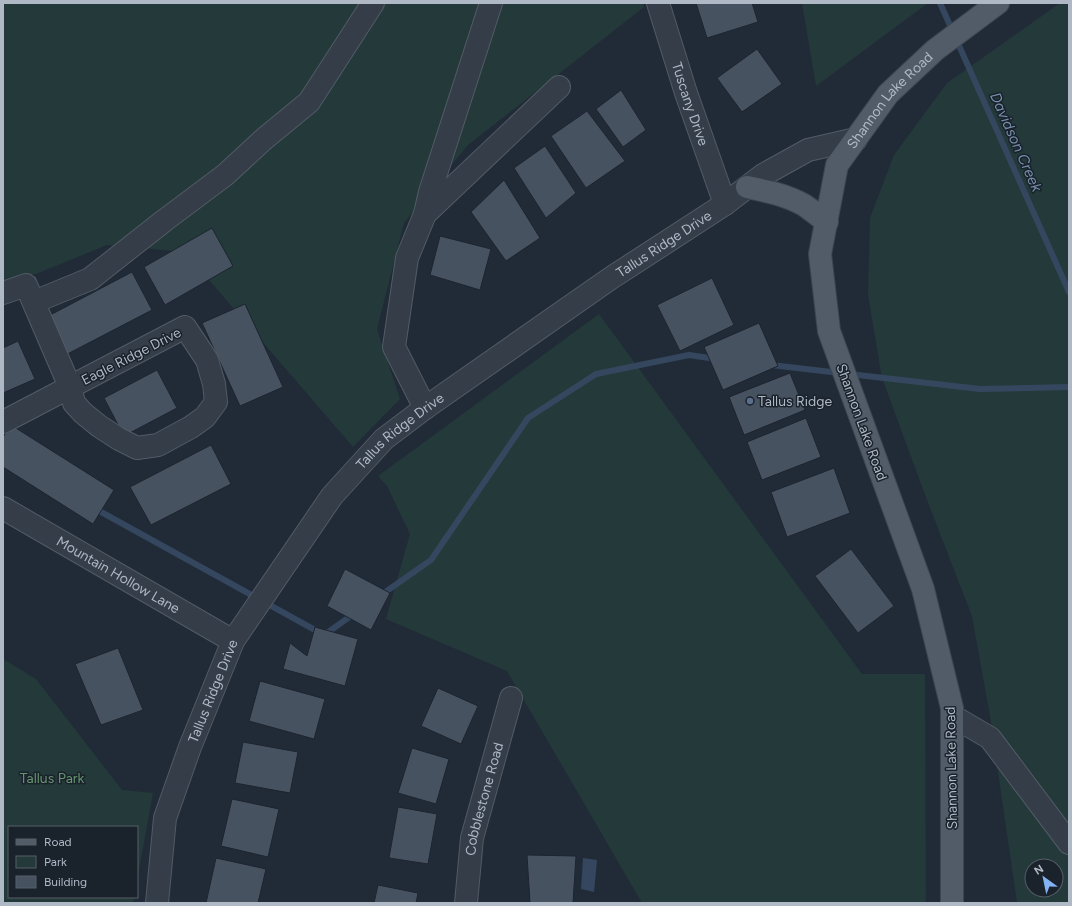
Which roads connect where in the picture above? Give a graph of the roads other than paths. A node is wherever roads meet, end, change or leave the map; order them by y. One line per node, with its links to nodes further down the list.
1 (373, 3): 12 (street)
2 (490, 3): 9 (street)
3 (658, 3): 8 (street, Tuscany Drive)
4 (998, 3): 6 (main road, Shannon Lake Road)
5 (559, 87): 9 (street)
6 (856, 139): 7 (street, Tallus Ridge Drive); 10 (main road, Shannon Lake Road)
7 (747, 187): 8 (street, Tallus Ridge Drive); 10 (main road)
8 (725, 204): 14 (street, Tallus Ridge Drive)
9 (425, 214): 14 (street)
10 (826, 222): 19 (main road, Shannon Lake Road)
11 (3, 293): 12 (street, Eagle Ridge Drive)
12 (34, 302): 13 (street, Eagle Ridge Drive)
13 (70, 387): 13 (street, Eagle Ridge Drive); 15 (street, Eagle Ridge Drive)
14 (425, 408): 17 (street, Tallus Ridge Drive)
15 (3, 422)
16 (3, 508): 17 (street, Mountain Hollow Lane)
17 (233, 641): 21 (street, Tallus Ridge Drive)
18 (512, 698): 22 (street, Cobblestone Road)
19 (952, 718): 20 (street); 23 (main road, Shannon Lake Road)
20 (1069, 844)
21 (157, 903)
22 (466, 903)
23 (952, 903)

